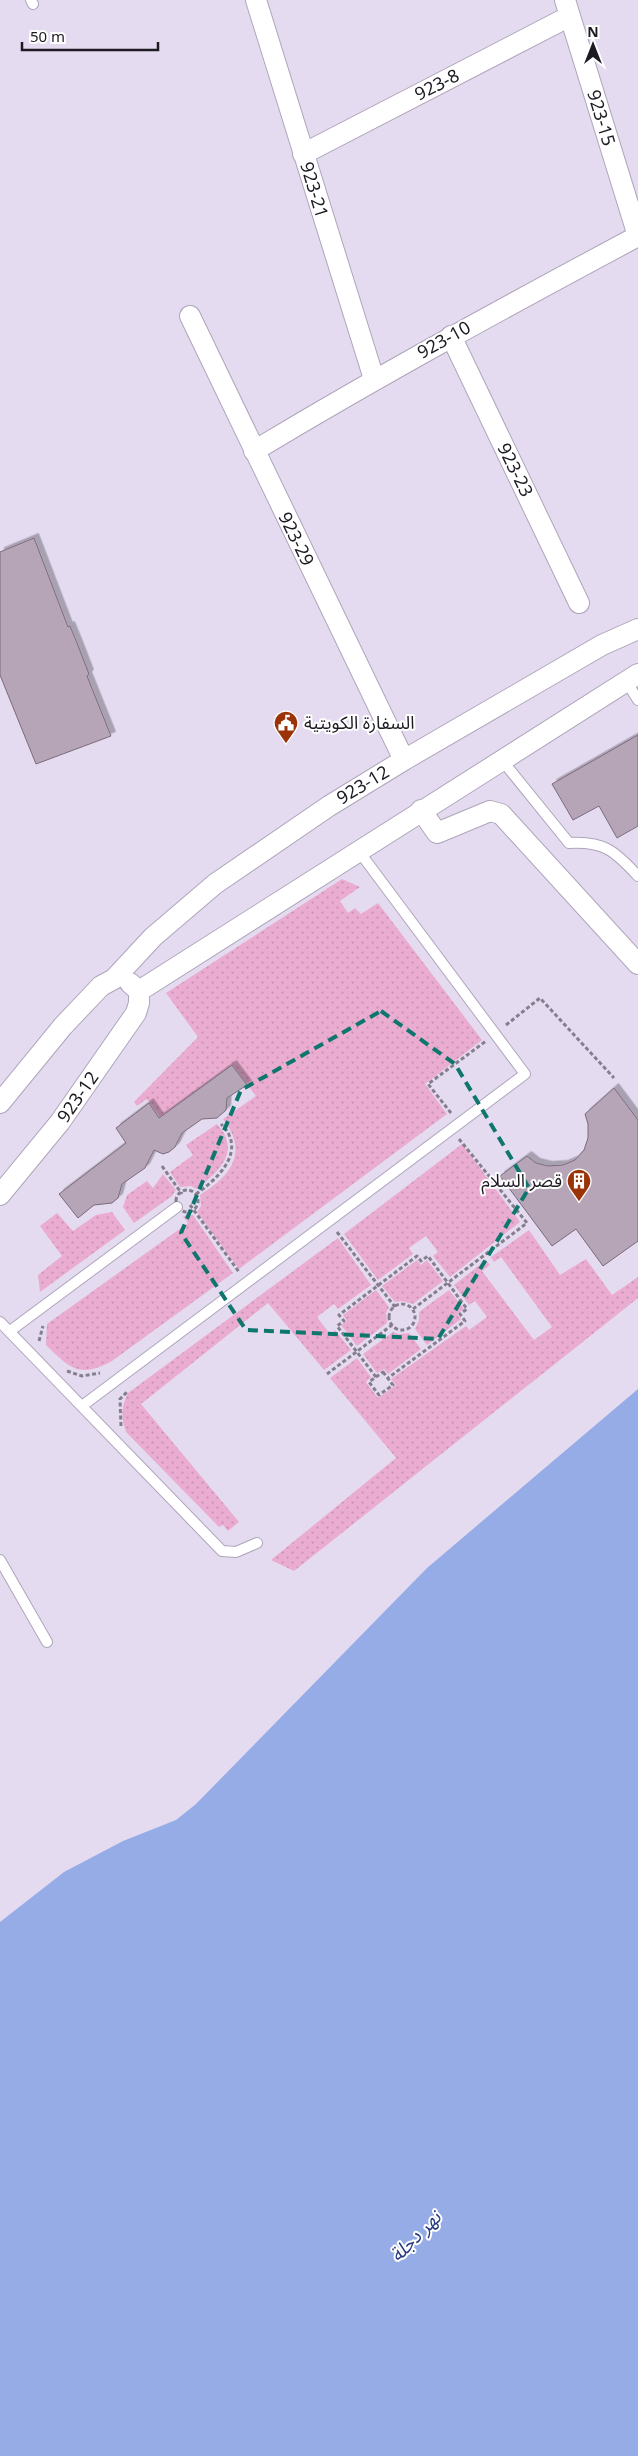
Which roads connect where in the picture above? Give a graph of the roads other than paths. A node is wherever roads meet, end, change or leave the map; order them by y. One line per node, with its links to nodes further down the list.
1 (256, 0): 3 (street, 923-21)
2 (568, 8): 3 (street, 923-8); 4 (street, 923-15)
3 (303, 154): 7 (street, 923-21)
4 (638, 236): 6 (street, 923-10)
5 (190, 316): 8 (street, 923-29)
6 (451, 336): 7 (street, 923-10); 9 (street, 923-23)
7 (374, 379): 8 (street, 923-10)
8 (254, 451): 14 (street, 923-29)
9 (579, 603)
10 (638, 629): 14 (street, 923-12)
11 (632, 678): 12 (lane); 13 (street)
12 (638, 700)
13 (501, 759): 15 (street); 17 (lane)
14 (404, 760): 19 (street, 923-12)
15 (421, 810): 16 (street); 18 (street)
16 (358, 850): 20 (street); 26 (lane)
17 (638, 876)
18 (638, 964)
19 (114, 978): 20 (street); 21 (street, 923-12)
20 (139, 991): 22 (street, 923-12)
21 (0, 1103)
22 (0, 1195)
23 (177, 1207): 25 (lane)
24 (0, 1322): 25 (lane)
25 (10, 1331): 26 (lane)
26 (82, 1406): 27 (lane)
27 (257, 1543)
28 (0, 1560): 29 (lane)
29 (47, 1642)

